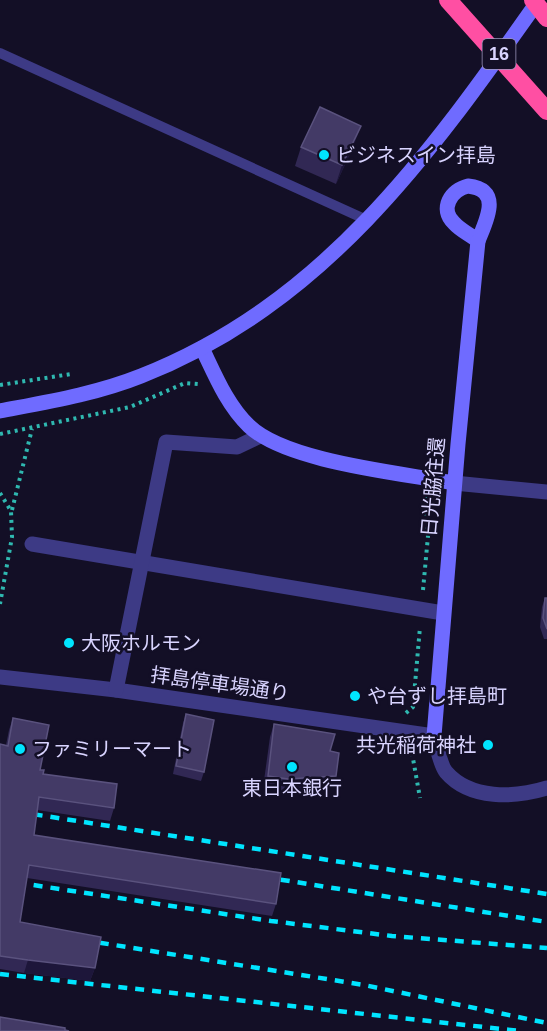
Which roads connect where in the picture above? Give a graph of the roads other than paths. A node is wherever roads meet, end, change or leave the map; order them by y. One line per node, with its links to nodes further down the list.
1 (448, 0): 4 (highway, 16)
2 (539, 7): 4 (street)
3 (0, 53): 6 (lane)
4 (500, 56): 5 (highway, 16); 6 (street)
5 (547, 111)
6 (369, 220): 8 (street)
7 (478, 241): 11 (street, 日光脇往還)
8 (201, 348): 9 (street); 10 (street)
9 (0, 411)
10 (260, 436): 11 (street); 14 (street)
11 (454, 483): 12 (street); 15 (street, 日光脇往還)
12 (547, 492)
13 (32, 544): 14 (street)
14 (140, 562): 15 (street); 17 (street)
15 (443, 613): 18 (street, 日光脇往還)
16 (0, 677): 17 (street, 拝島停車場通り)
17 (116, 690): 18 (street, 拝島停車場通り)
18 (435, 736): 19 (street)
19 (547, 788)

